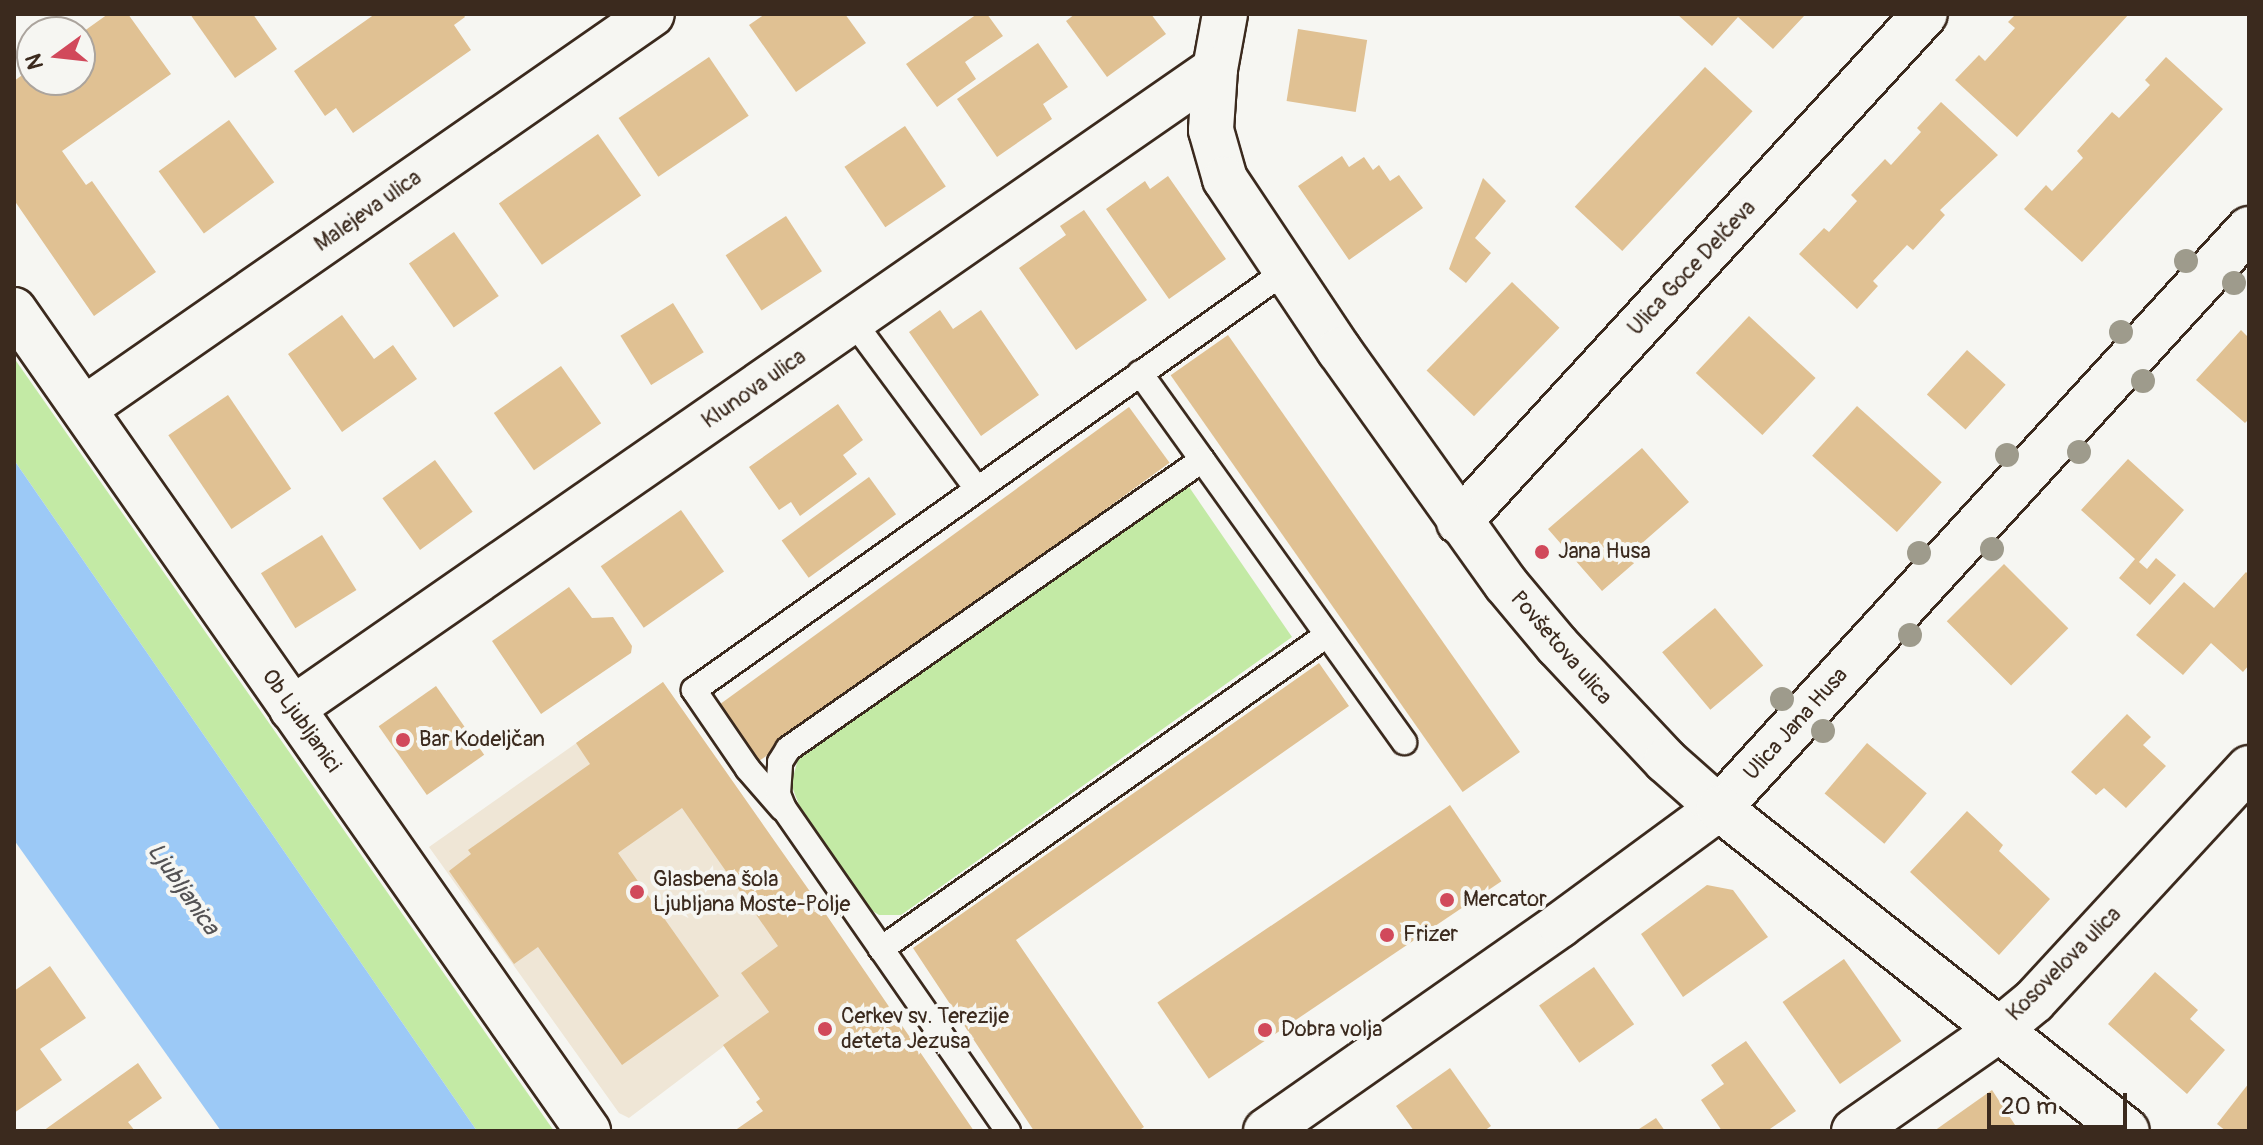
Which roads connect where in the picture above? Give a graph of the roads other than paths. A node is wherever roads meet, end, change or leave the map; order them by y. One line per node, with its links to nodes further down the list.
1 (652, 14): 10 (street, Malejeva ulica)
2 (1225, 14): 4 (street, Povšetova ulica)
3 (1925, 14): 13 (street, Ulica Goce Delčeva)
4 (1215, 69): 6 (street, Povšetova ulica); 8 (street, Klunova ulica)
5 (2249, 229): 18 (street, Ulica Jana Husa)
6 (1287, 270): 9 (lane); 13 (street, Povšetova ulica)
7 (14, 310): 10 (street, Ob Ljubljanici)
8 (852, 320): 12 (lane); 15 (street, Klunova ulica)
9 (1140, 373): 11 (lane); 12 (lane)
10 (85, 408): 15 (street, Ob Ljubljanici)
11 (1202, 460): 14 (lane); 19 (lane)
12 (977, 489): 19 (lane)
13 (1459, 522): 18 (street, Povšetova ulica)
14 (1327, 635): 16 (lane); 20 (lane)
15 (292, 709): 22 (street, Ob Ljubljanici)
16 (1404, 742)
17 (2249, 768): 21 (street, Kosovelova ulica)
18 (1719, 808): 21 (street, Povšetova ulica); 24 (street, Ulica Jana Husa)
19 (784, 809): 20 (lane)
20 (881, 949): 23 (lane)
21 (2000, 1029): 25 (street, Kosovelova ulica); 26 (street, Povšetova ulica)
22 (588, 1131)
23 (1008, 1131)
24 (1266, 1131)
25 (1854, 1131)
26 (2127, 1131)

